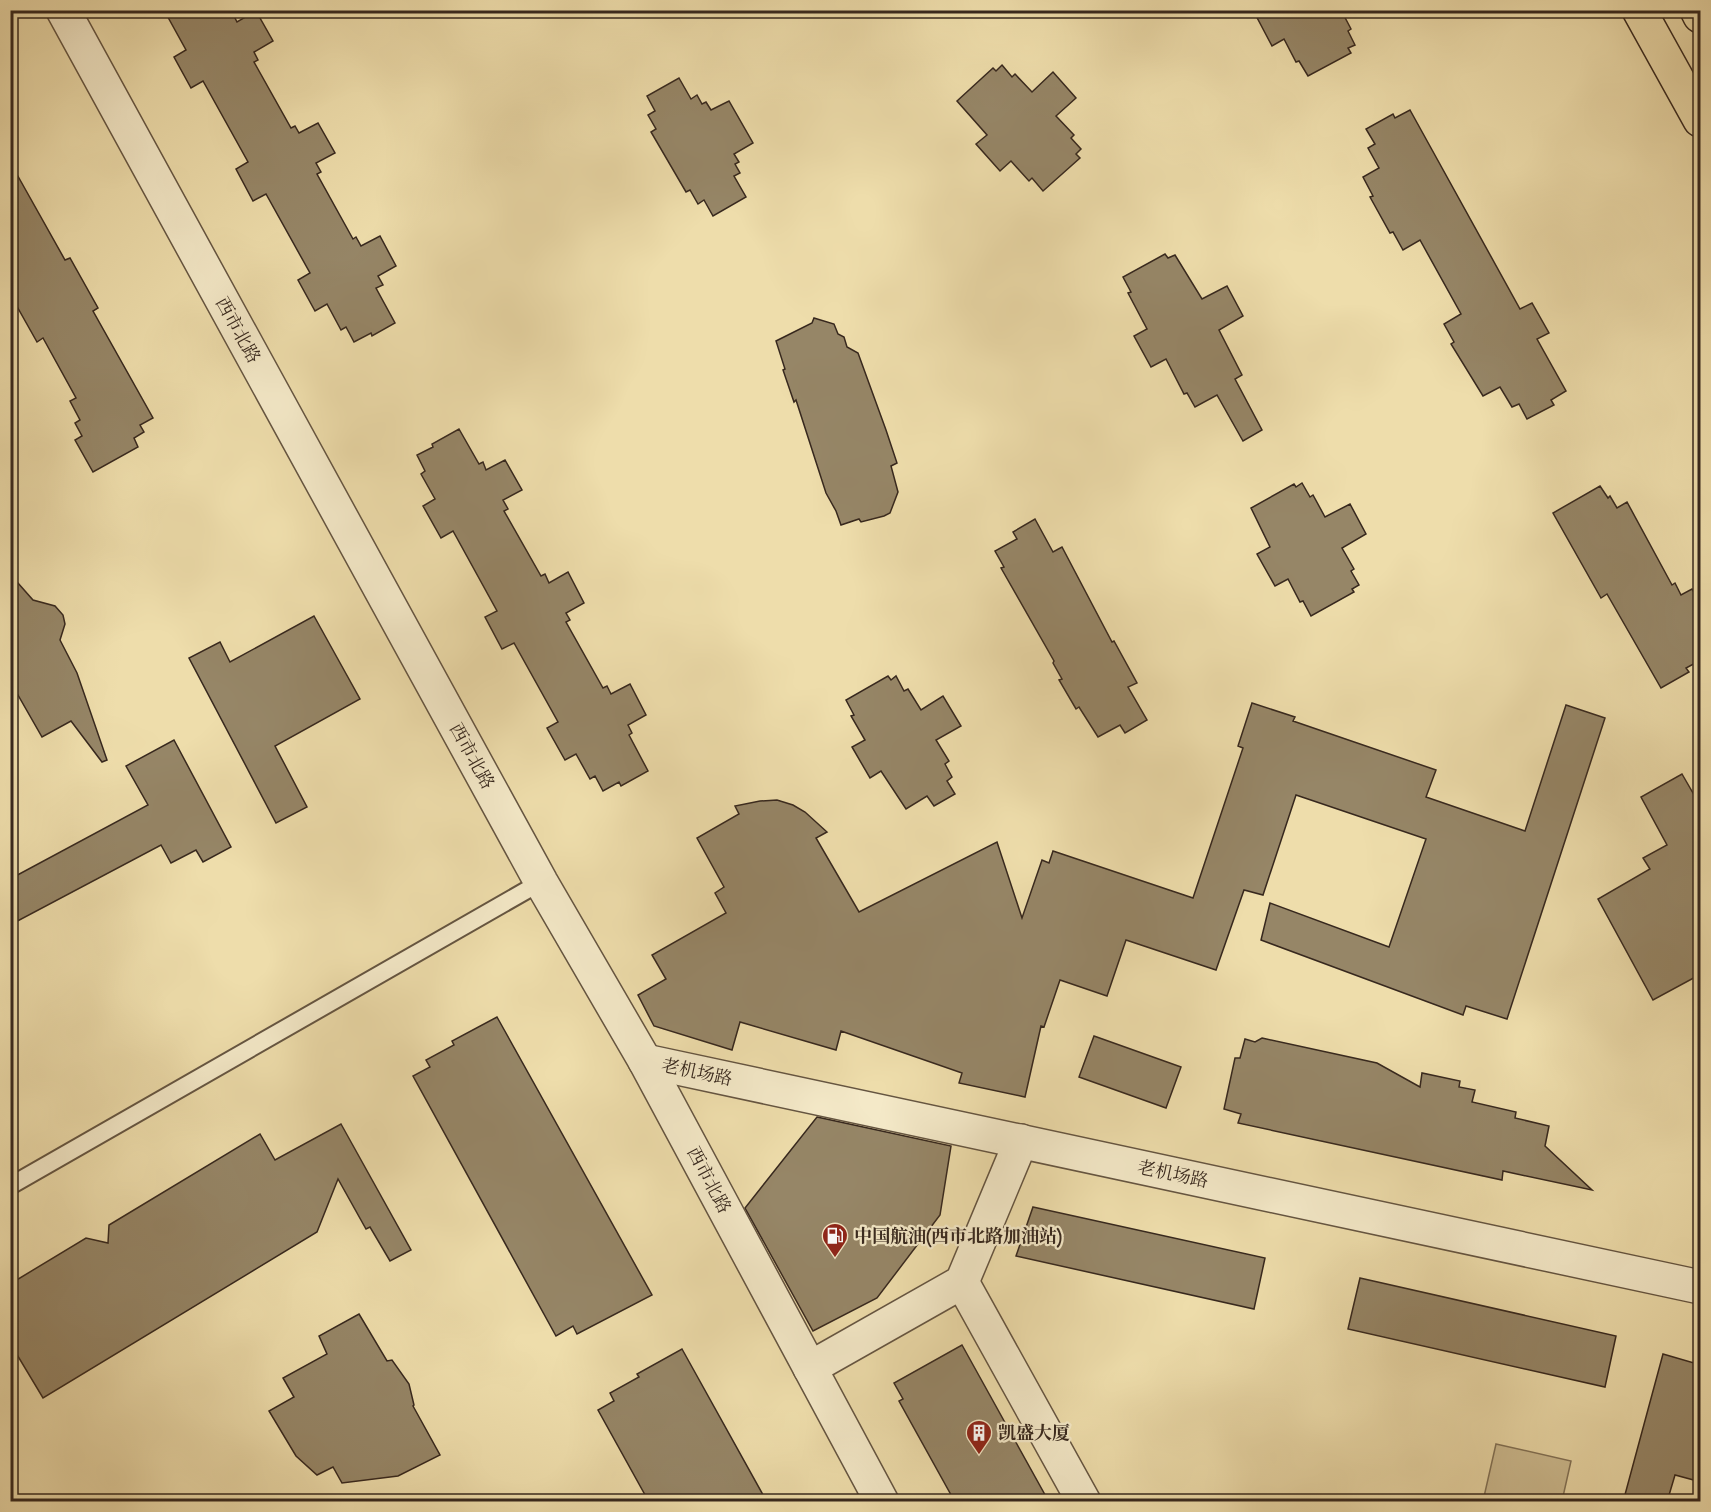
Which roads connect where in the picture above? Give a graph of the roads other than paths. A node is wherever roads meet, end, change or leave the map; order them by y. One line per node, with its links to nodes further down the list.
1 (63, 10): 6 (street, 西市北路)
2 (1639, 10): 5 (main road)
3 (1697, 10): 4 (main road)
4 (1701, 16)
5 (1701, 120)
6 (541, 882): 7 (street, 西市北路); 9 (lane)
7 (645, 1061): 8 (street, 老机场路); 12 (street, 西市北路)
8 (1021, 1142): 10 (street); 11 (street, 老机场路)
9 (10, 1186)
10 (962, 1282): 12 (street); 14 (street)
11 (1701, 1287)
12 (810, 1368): 13 (street, 西市北路)
13 (882, 1502)
14 (1084, 1502)

